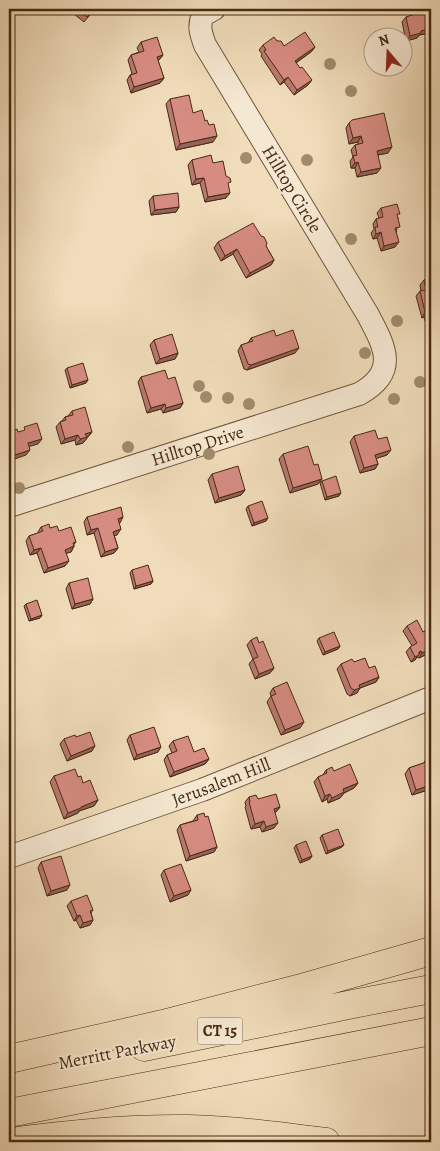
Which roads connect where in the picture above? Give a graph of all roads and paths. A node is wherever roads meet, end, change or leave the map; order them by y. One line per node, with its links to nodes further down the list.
1 (214, 9): 2 (street, Hilltop Circle)
2 (381, 376): 3 (street, Hilltop Drive)
3 (9, 506)
4 (431, 698): 5 (street, Jerusalem Hill)
5 (9, 857)
6 (431, 951): 9 (highway)
7 (431, 989): 10 (highway, Merritt Parkway / CT 15)
8 (431, 1031): 11 (highway, CT 15)
9 (9, 1059)
10 (9, 1074)
11 (9, 1113)
12 (9, 1142): 13 (highway)
13 (326, 1142)

